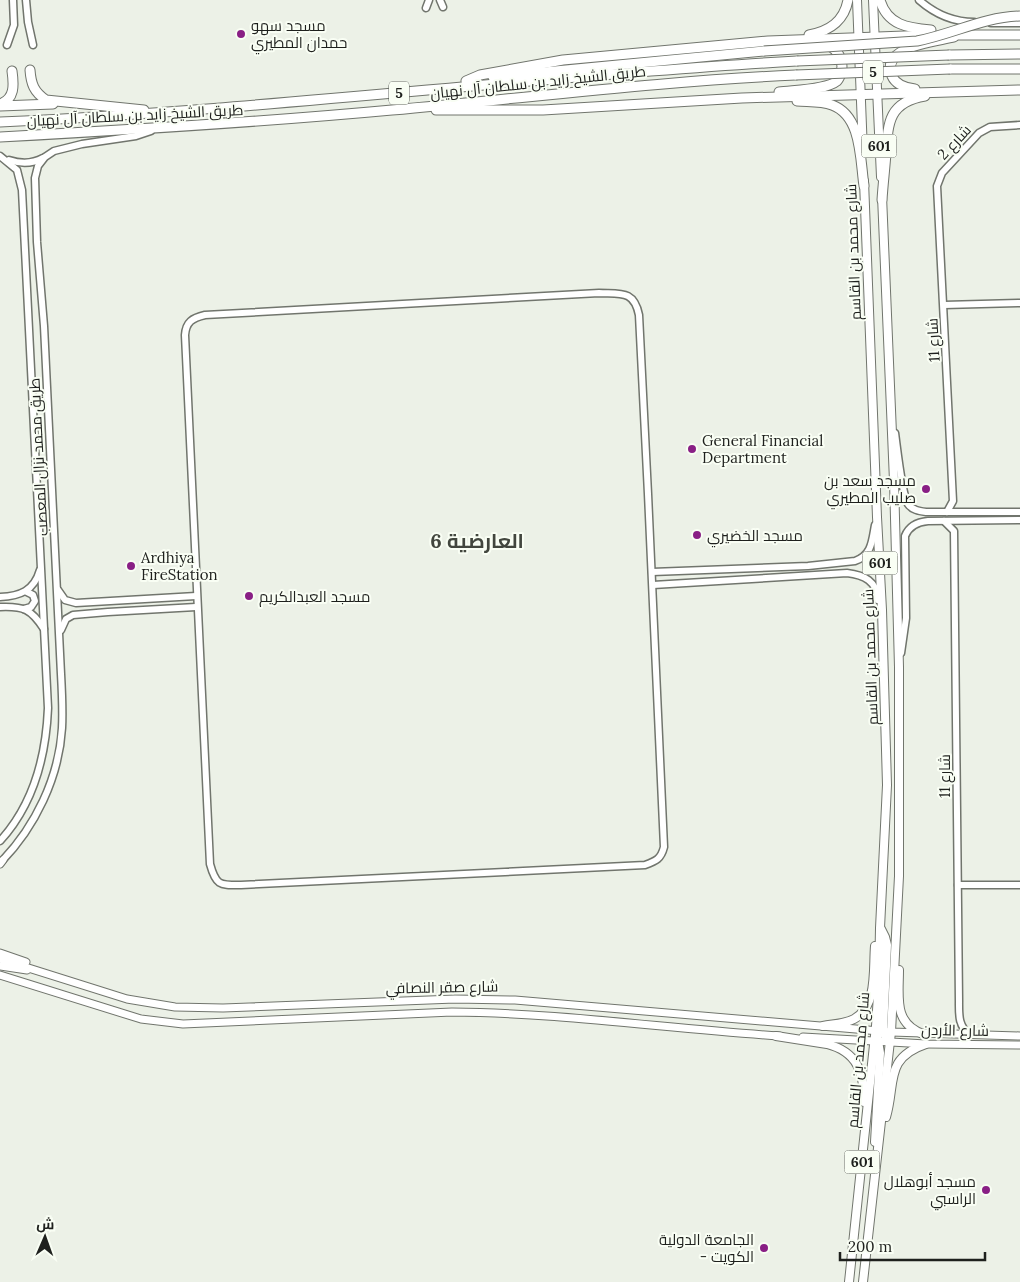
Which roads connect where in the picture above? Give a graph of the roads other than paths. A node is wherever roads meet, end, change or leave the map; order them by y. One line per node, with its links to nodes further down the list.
1 (13, 0): 20 (street)
2 (26, 0): 21 (street)
3 (428, 0): 11 (street)
4 (440, 0): 10 (street)
5 (848, 0): 19 (highway)
6 (856, 0): 17 (main road, شارع محمد بن القاسم / 601)
7 (873, 0): 16 (main road, شارع محمد بن القاسم / 601)
8 (880, 0): 14 (highway)
9 (919, 0): 13 (street)
10 (443, 7)
11 (426, 8)
12 (1020, 16): 26 (highway, bridge)
13 (1020, 23)
14 (969, 34): 15 (highway); 16 (highway); 29 (highway)
15 (1020, 35)
16 (874, 37): 17 (highway); 30 (main road, شارع محمد بن القاسم / 601)
17 (858, 38): 18 (highway); 31 (main road, شارع محمد بن القاسم / 601)
18 (808, 39): 19 (highway); 32 (highway)
19 (768, 41): 26 (highway)
20 (7, 45)
21 (33, 45)
22 (1020, 54): 27 (highway, طريق الشيخ زايد بن سلطان آل نهيان / 5, bridge)
23 (1020, 69): 35 (highway, طريق الشيخ زايد بن سلطان آل نهيان / 5, bridge)
24 (30, 70): 33 (highway)
25 (12, 71): 34 (highway)
26 (466, 81): 27 (highway)
27 (442, 89): 36 (highway, طريق الشيخ زايد بن سلطان آل نهيان / 5)
28 (1018, 90): 29 (highway); 45 (highway)
29 (937, 91): 30 (highway)
30 (876, 93): 31 (highway); 45 (main road, شارع محمد بن القاسم / 601)
31 (861, 94): 32 (highway); 44 (main road, شارع محمد بن القاسم / 601)
32 (742, 98): 35 (highway); 44 (highway)
33 (78, 103): 34 (highway); 36 (highway)
34 (0, 105)
35 (395, 110): 39 (highway, طريق الشيخ زايد بن سلطان آل نهيان / 5)
36 (168, 112): 37 (highway, طريق الشيخ زايد بن سلطان آل نهيان / 5)
37 (0, 122)
38 (1020, 125): 43 (street, شارع 2)
39 (162, 128): 40 (highway, طريق الشيخ زايد بن سلطان آل نهيان / 5); 42 (street)
40 (0, 136)
41 (1, 156): 42 (street); 46 (street, طريق محمد نزال المعصب)
42 (46, 157): 47 (street, طريق محمد نزال المعصب)
43 (938, 178): 49 (street, شارع 11)
44 (864, 186): 57 (main road, شارع محمد بن القاسم / 601)
45 (882, 200): 50 (main road, شارع محمد بن القاسم / 601)
46 (23, 224): 47 (street); 63 (street, طريق محمد نزال المعصب)
47 (40, 278): 66 (street, طريق محمد نزال المعصب)
48 (1020, 303): 49 (street)
49 (944, 305): 51 (street, شارع 11)
50 (892, 418): 52 (street); 78 (main road, شارع محمد بن القاسم / 601)
51 (953, 501): 53 (street); 54 (street)
52 (939, 512): 53 (street); 59 (street)
53 (947, 512): 54 (street)
54 (962, 512): 55 (street)
55 (970, 512): 56 (street); 60 (street)
56 (1020, 512)
57 (877, 517): 62 (street); 79 (main road, شارع محمد بن القاسم / 601)
58 (1020, 520): 60 (street)
59 (941, 521): 60 (street); 61 (street); 78 (street)
60 (968, 521): 61 (street)
61 (954, 531): 84 (street, شارع 11)
62 (844, 562): 64 (street); 65 (street)
63 (42, 564): 68 (street); 76 (street, طريق محمد نزال المعصب)
64 (652, 572): 67 (street); 69 (street)
65 (847, 573): 67 (street); 79 (street)
66 (56, 586): 71 (street); 77 (street, طريق محمد نزال المعصب)
67 (653, 586): 73 (street)
68 (27, 592): 70 (street); 74 (street)
69 (196, 596): 71 (street); 73 (street)
70 (0, 597)
71 (108, 602): 75 (street)
72 (0, 607): 74 (street)
73 (196, 607): 75 (street)
74 (24, 608): 76 (street)
75 (108, 612): 77 (street)
76 (44, 629): 81 (street, طريق محمد نزال المعصب)
77 (59, 636): 82 (street, طريق محمد نزال المعصب)
78 (899, 667): 83 (main road, شارع محمد بن القاسم / 601)
79 (886, 722): 80 (main road, شارع محمد بن القاسم / 601)
80 (887, 785): 83 (main road); 86 (main road, شارع محمد بن القاسم / 601)
81 (0, 842)
82 (1, 863)
83 (899, 876): 87 (main road, شارع محمد بن القاسم / 601)
84 (958, 885): 85 (street); 94 (street, شارع 11)
85 (1020, 886)
86 (880, 928): 95 (main road); 96 (main road)
87 (897, 936): 96 (main road, شارع محمد بن القاسم / 601); 97 (main road)
88 (0, 953): 93 (main road)
89 (0, 959): 91 (main road, شارع صقر النصافي)
90 (0, 966): 91 (main road)
91 (38, 970): 93 (main road, شارع صقر النصافي)
92 (0, 977): 100 (main road, شارع صقر النصافي)
93 (66, 978): 95 (main road, شارع صقر النصافي)
94 (960, 1020): 98 (street); 99 (street)
95 (823, 1026): 96 (main road, شارع صقر النصافي)
96 (883, 1032): 97 (main road, شارع الأردن); 104 (main road); 105 (main road)
97 (923, 1034): 98 (main road, شارع الأردن)
98 (950, 1034): 99 (main road, شارع الأردن)
99 (970, 1035): 101 (main road, شارع الأردن)
100 (776, 1036): 104 (main road, شارع صقر النصافي); 111 (main road)
101 (994, 1036): 102 (main road, شارع الأردن); 107 (main road)
102 (1012, 1036): 103 (main road, شارع الأردن); 108 (main road)
103 (1020, 1036)
104 (877, 1042): 105 (main road, شارع صقر النصافي); 111 (main road, شارع محمد بن القاسم / 601); 112 (main road)
105 (890, 1042): 106 (main road, شارع الأردن); 110 (main road, شارع محمد بن القاسم / 601)
106 (926, 1044): 107 (main road, شارع الأردن); 110 (main road)
107 (994, 1045): 108 (main road, شارع الأردن)
108 (1011, 1045): 109 (main road, شارع الأردن)
109 (1020, 1045)
110 (881, 1128): 112 (main road, شارع محمد بن القاسم / 601)
111 (863, 1152): 113 (main road, شارع محمد بن القاسم / 601)
112 (877, 1154): 114 (main road, شارع محمد بن القاسم / 601)
113 (849, 1282)
114 (863, 1282)

